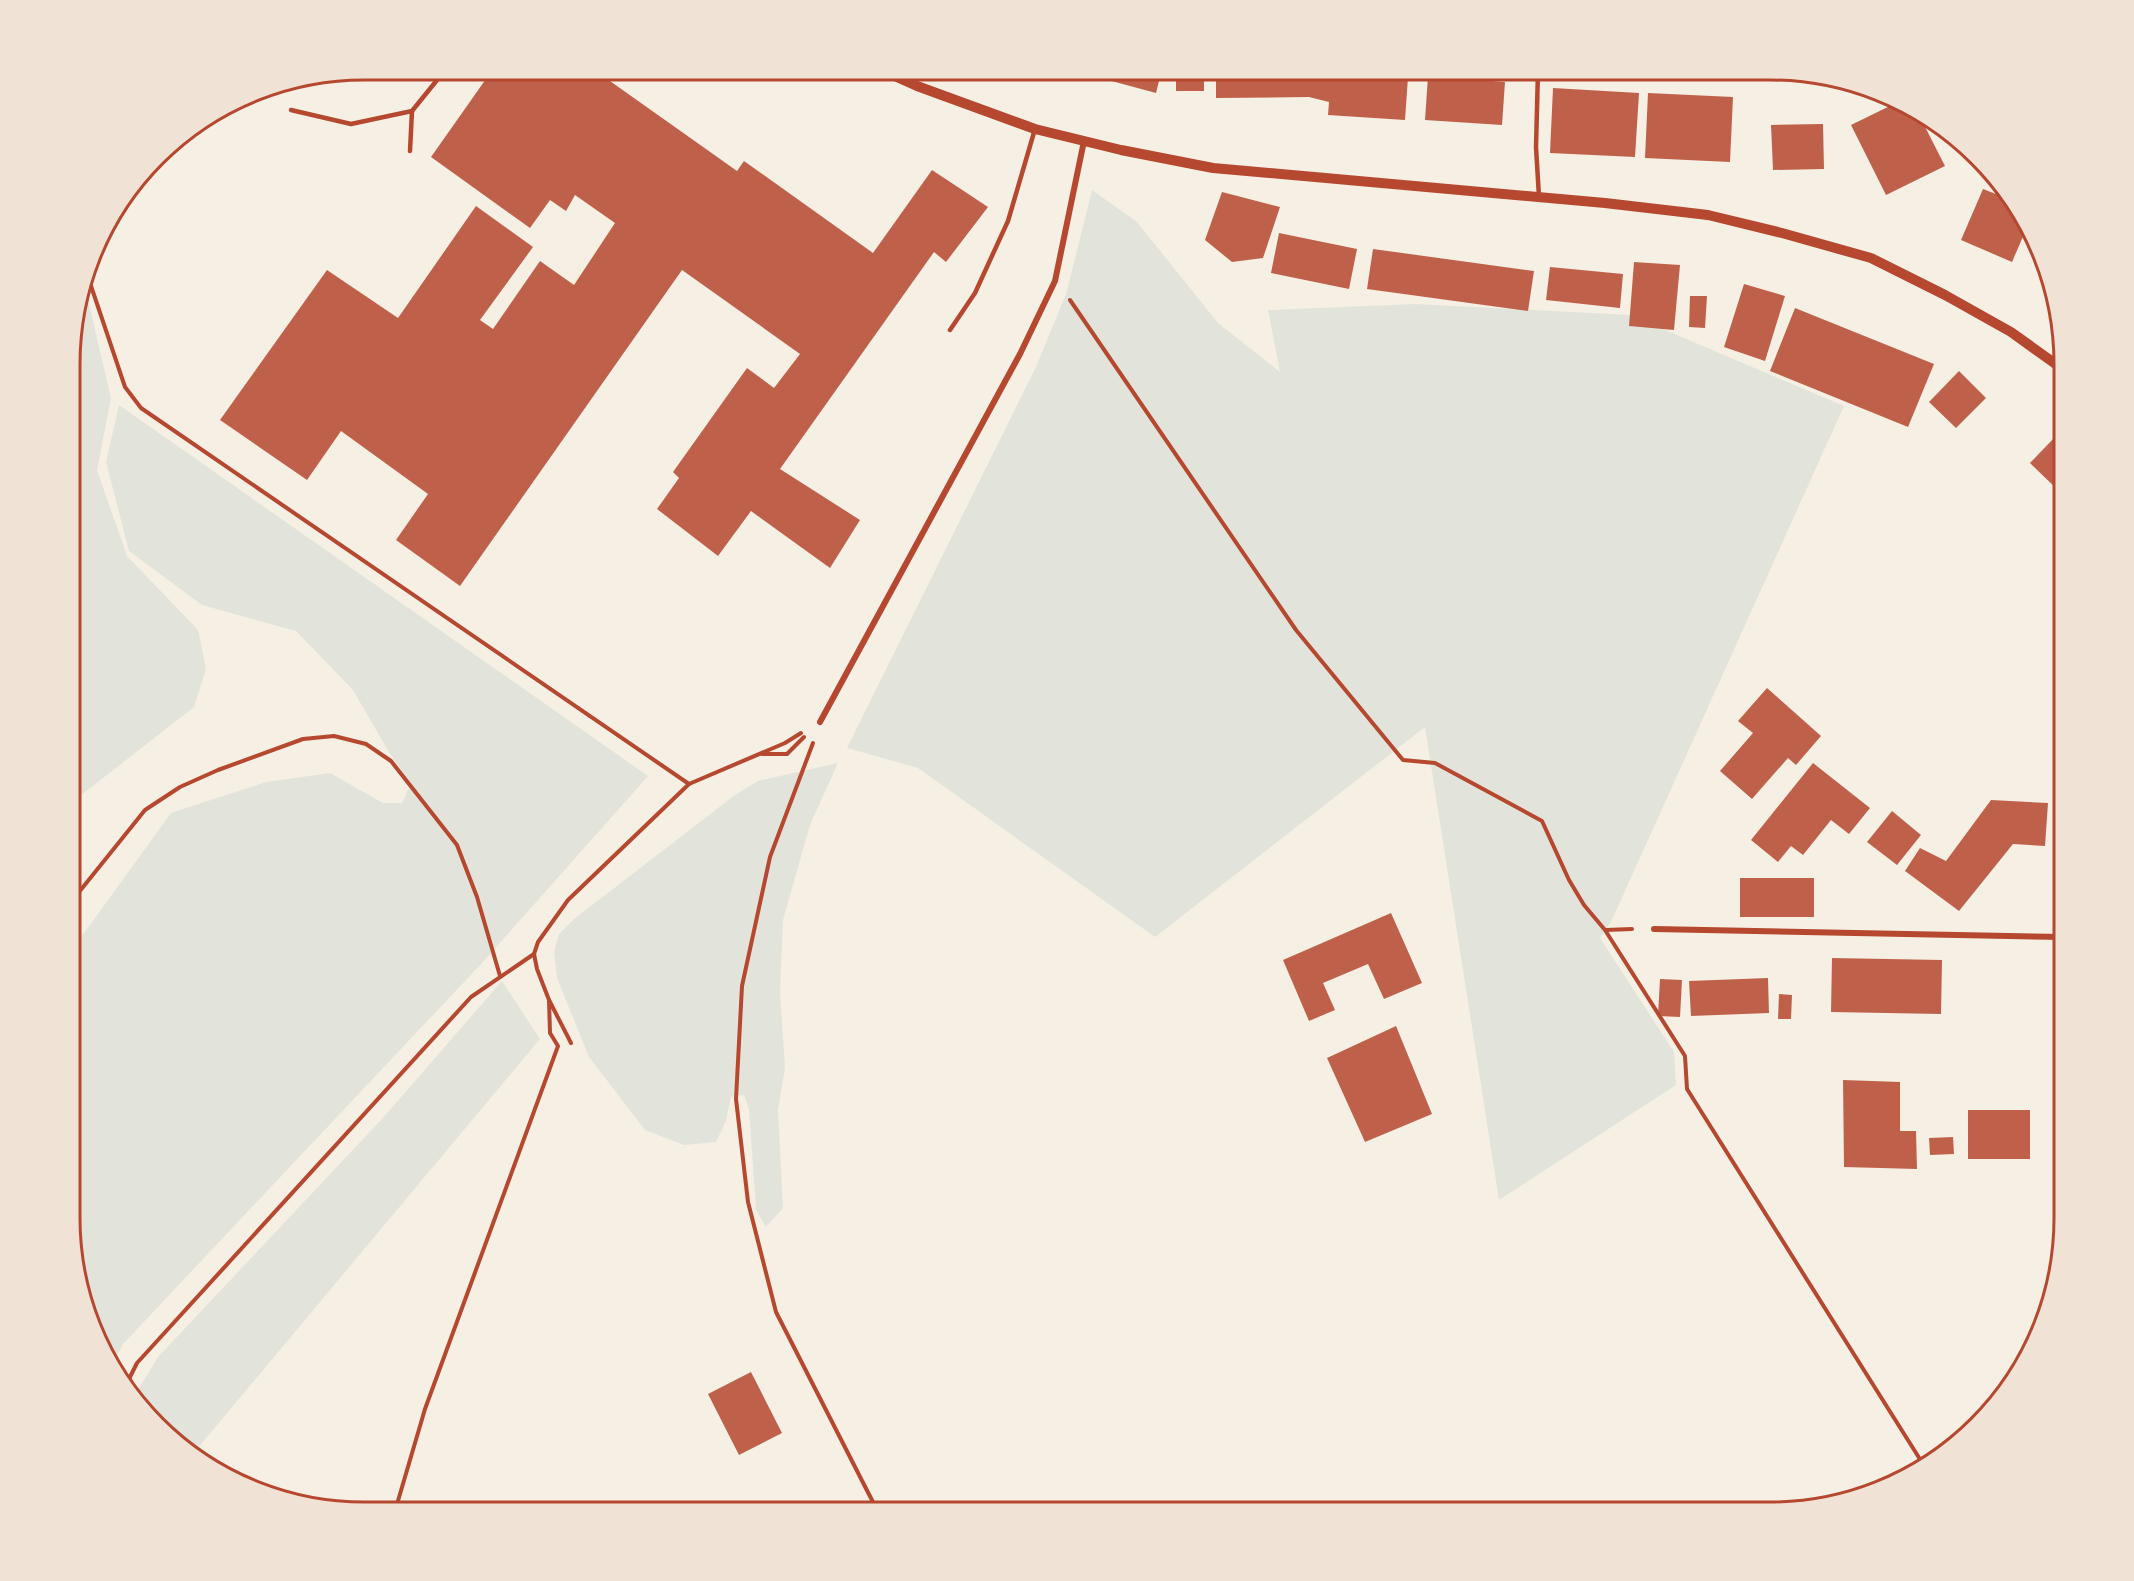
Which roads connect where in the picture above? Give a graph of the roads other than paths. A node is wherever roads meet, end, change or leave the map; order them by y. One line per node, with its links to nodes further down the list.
1 (437, 80): 5 (lane)
2 (904, 80): 6 (street)
3 (1538, 80): 9 (lane)
4 (291, 110): 5 (lane)
5 (412, 111): 8 (lane)
6 (1035, 129): 7 (street); 10 (lane)
7 (1084, 141): 9 (street); 12 (street)
8 (410, 151)
9 (1539, 197): 11 (street)
10 (950, 330)
11 (2054, 363)
12 (820, 722)
13 (1654, 928): 14 (street)
14 (2054, 937)

